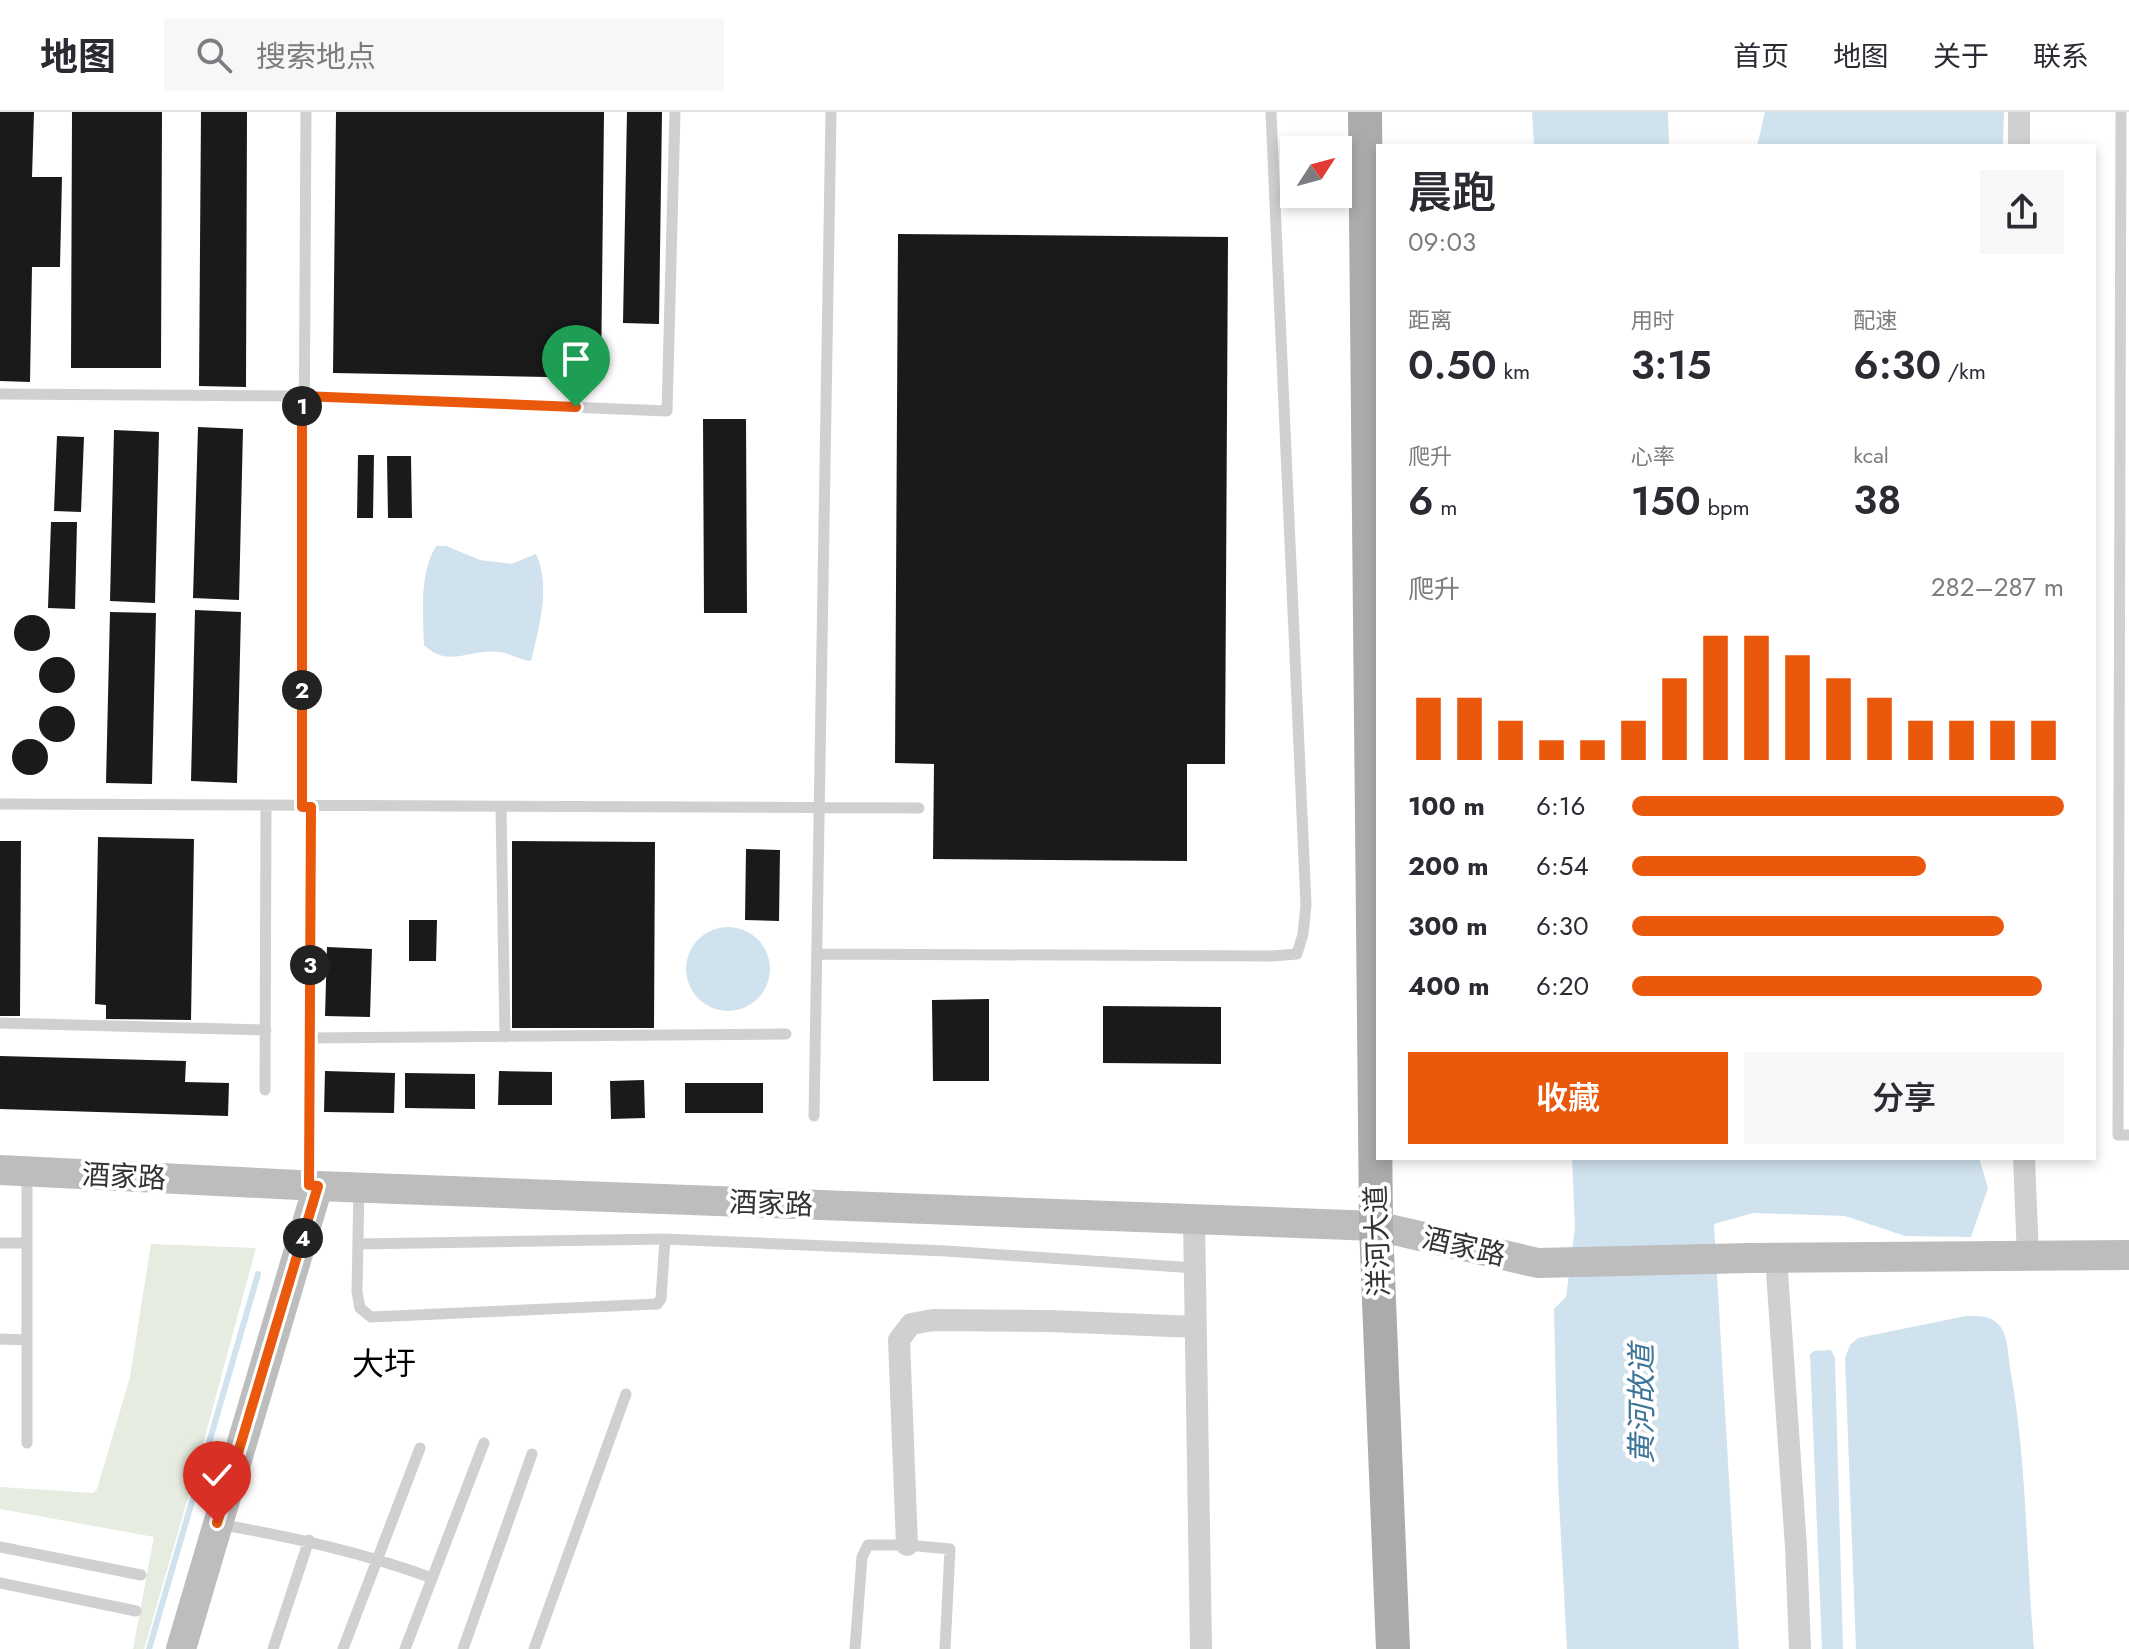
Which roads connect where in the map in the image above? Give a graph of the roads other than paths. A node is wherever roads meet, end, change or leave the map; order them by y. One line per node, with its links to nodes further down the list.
1 (306, 112): 12 (lane)
2 (675, 112): 12 (lane)
3 (831, 112): 18 (lane)
4 (1271, 112): 20 (lane)
5 (1365, 112): 13 (main road, 洋河大道)
6 (1387, 112): 9 (main road)
7 (2019, 112): 10 (street)
8 (2121, 112): 28 (lane)
9 (1388, 144)
10 (2019, 144)
11 (0, 394): 12 (lane)
12 (302, 396): 16 (lane)
13 (1376, 697)
14 (0, 804): 15 (lane)
15 (266, 806): 16 (lane); 22 (lane)
16 (306, 807): 17 (lane); 25 (lane)
17 (501, 807): 18 (lane); 24 (lane)
18 (820, 807): 19 (lane); 20 (lane)
19 (919, 808)
20 (817, 954): 27 (lane)
21 (0, 1023): 22 (lane)
22 (266, 1030): 26 (lane)
23 (786, 1034): 24 (lane)
24 (505, 1037): 25 (lane)
25 (310, 1038): 33 (lane)
26 (265, 1090)
27 (814, 1116)
28 (2129, 1135)
29 (1385, 1160): 36 (main road, 洋河大道)
30 (1395, 1160): 36 (main road, 洋河大道)
31 (2024, 1160): 42 (street)
32 (14, 1171): 33 (street, 酒家路); 39 (lane)
33 (314, 1185): 34 (street, 酒家路); 53 (street)
34 (359, 1187): 35 (street, 酒家路); 40 (lane)
35 (1194, 1219): 36 (street, 酒家路); 44 (street)
36 (1386, 1228): 43 (street, 酒家路); 71 (main road, 洋河大道); 72 (main road, 洋河大道)
37 (665, 1239): 40 (lane); 40 (lane); 44 (lane)
38 (0, 1243): 39 (lane)
39 (27, 1243): 47 (lane)
40 (358, 1244)
41 (2129, 1255): 42 (street)
42 (2028, 1257): 43 (street)
43 (1763, 1258): 73 (street)
44 (1195, 1268): 45 (street)
45 (1196, 1327): 55 (street); 70 (street)
46 (0, 1339): 47 (lane)
47 (27, 1340): 49 (lane)
48 (626, 1394): 67 (lane)
49 (27, 1443)
50 (484, 1443): 59 (lane)
51 (420, 1448): 57 (lane)
52 (532, 1454): 66 (lane)
53 (217, 1523): 54 (lane); 62 (street)
54 (309, 1540): 57 (lane); 63 (lane)
55 (907, 1545): 68 (lane); 69 (lane)
56 (0, 1547): 58 (lane)
57 (377, 1558): 59 (lane); 64 (lane)
58 (141, 1575)
59 (432, 1578): 65 (lane)
60 (0, 1583): 61 (lane)
61 (136, 1611)
62 (187, 1648)
63 (273, 1649)
64 (343, 1649)
65 (405, 1649)
66 (463, 1649)
67 (534, 1649)
68 (855, 1649)
69 (945, 1649)
70 (1201, 1649)
71 (1393, 1649)
72 (1417, 1649)
73 (1800, 1649)

